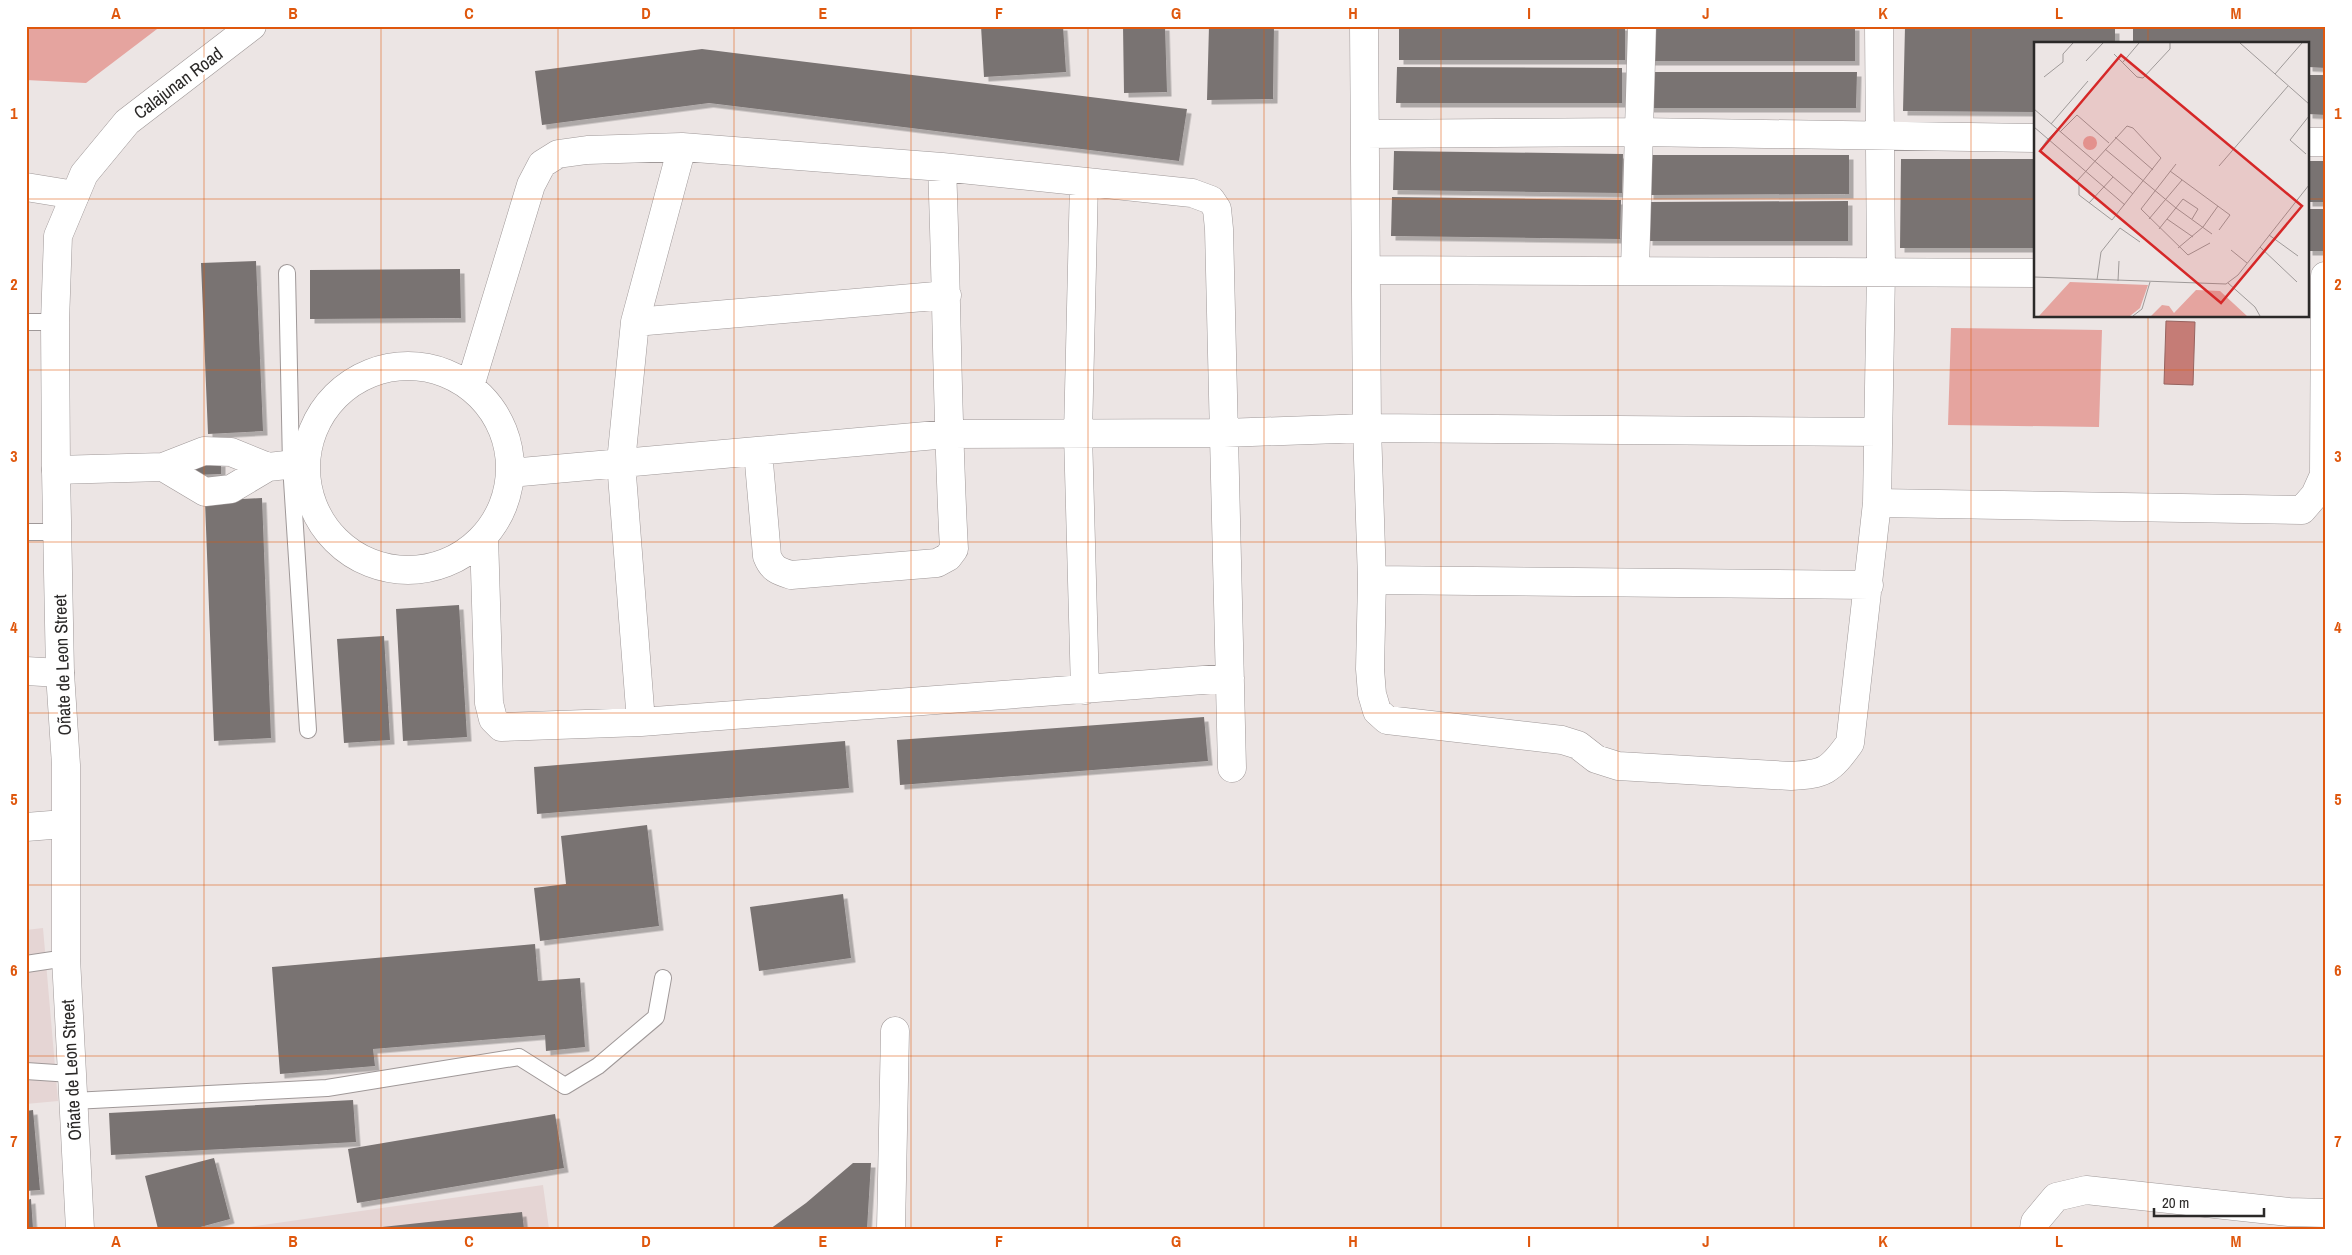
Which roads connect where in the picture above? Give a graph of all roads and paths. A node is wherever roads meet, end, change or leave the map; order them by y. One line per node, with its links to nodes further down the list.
1 (252, 26): 5 (street, Calajunan Road)
2 (1364, 26): 7 (street)
3 (1642, 26): 6 (street)
4 (1880, 26): 8 (street)
5 (127, 122): 16 (street, Oñate de Leon Street)
6 (1639, 132): 7 (street); 8 (street); 17 (street)
7 (1365, 134): 18 (street)
8 (1880, 136): 9 (street); 19 (street)
9 (2034, 138)
10 (2310, 142): 11 (street)
11 (2326, 142)
12 (682, 147): 13 (street); 26 (street); 27 (street)
13 (942, 167): 14 (street); 23 (street)
14 (1084, 182): 30 (street); 32 (street)
15 (26, 187): 16 (street)
16 (75, 195): 25 (street, Oñate de Leon Street)
17 (1635, 269): 18 (street); 19 (street)
18 (1366, 270): 28 (street)
19 (1881, 271): 21 (street); 29 (street)
20 (287, 273): 35 (lane)
21 (2034, 273)
22 (2320, 276): 39 (street)
23 (947, 295): 26 (street); 31 (street)
24 (26, 322): 25 (lane)
25 (55, 322): 37 (street, Oñate de Leon Street)
26 (635, 322): 34 (street)
27 (470, 386): 35 (street); 38 (street)
28 (1366, 428): 29 (street); 30 (street); 43 (street)
29 (1878, 432): 39 (street)
30 (1224, 433): 32 (street); 47 (street)
31 (948, 434): 32 (street); 33 (street); 33 (street)
32 (1078, 434): 48 (street)
33 (758, 451): 34 (street)
34 (621, 462): 38 (street); 49 (street)
35 (288, 465): 36 (street); 36 (street); 42 (street); 50 (lane)
36 (163, 467): 37 (street)
37 (56, 470): 41 (street, Oñate de Leon Street)
38 (510, 473): 42 (street)
39 (1877, 503): 44 (street)
40 (26, 532): 41 (lane)
41 (58, 532): 46 (street, Oñate de Leon Street)
42 (484, 536): 49 (street)
43 (1372, 580): 44 (street); 44 (street)
44 (1869, 585)
45 (26, 671): 46 (street)
46 (60, 673): 52 (street, Oñate de Leon Street)
47 (1230, 678): 48 (street); 51 (street)
48 (1085, 690): 49 (street)
49 (641, 722)
50 (308, 730)
51 (1232, 768)
52 (64, 824): 53 (street); 54 (street, Oñate de Leon Street)
53 (26, 828)
54 (66, 958): 55 (lane); 59 (street, Oñate de Leon Street)
55 (26, 964)
56 (663, 978): 60 (lane)
57 (896, 1030): 64 (street)
58 (26, 1071): 59 (lane)
59 (71, 1074): 60 (street, Oñate de Leon Street)
60 (73, 1101): 63 (street, Oñate de Leon Street)
61 (2326, 1213): 62 (street)
62 (2289, 1220): 65 (street)
63 (80, 1229)
64 (891, 1229)
65 (2034, 1229)

